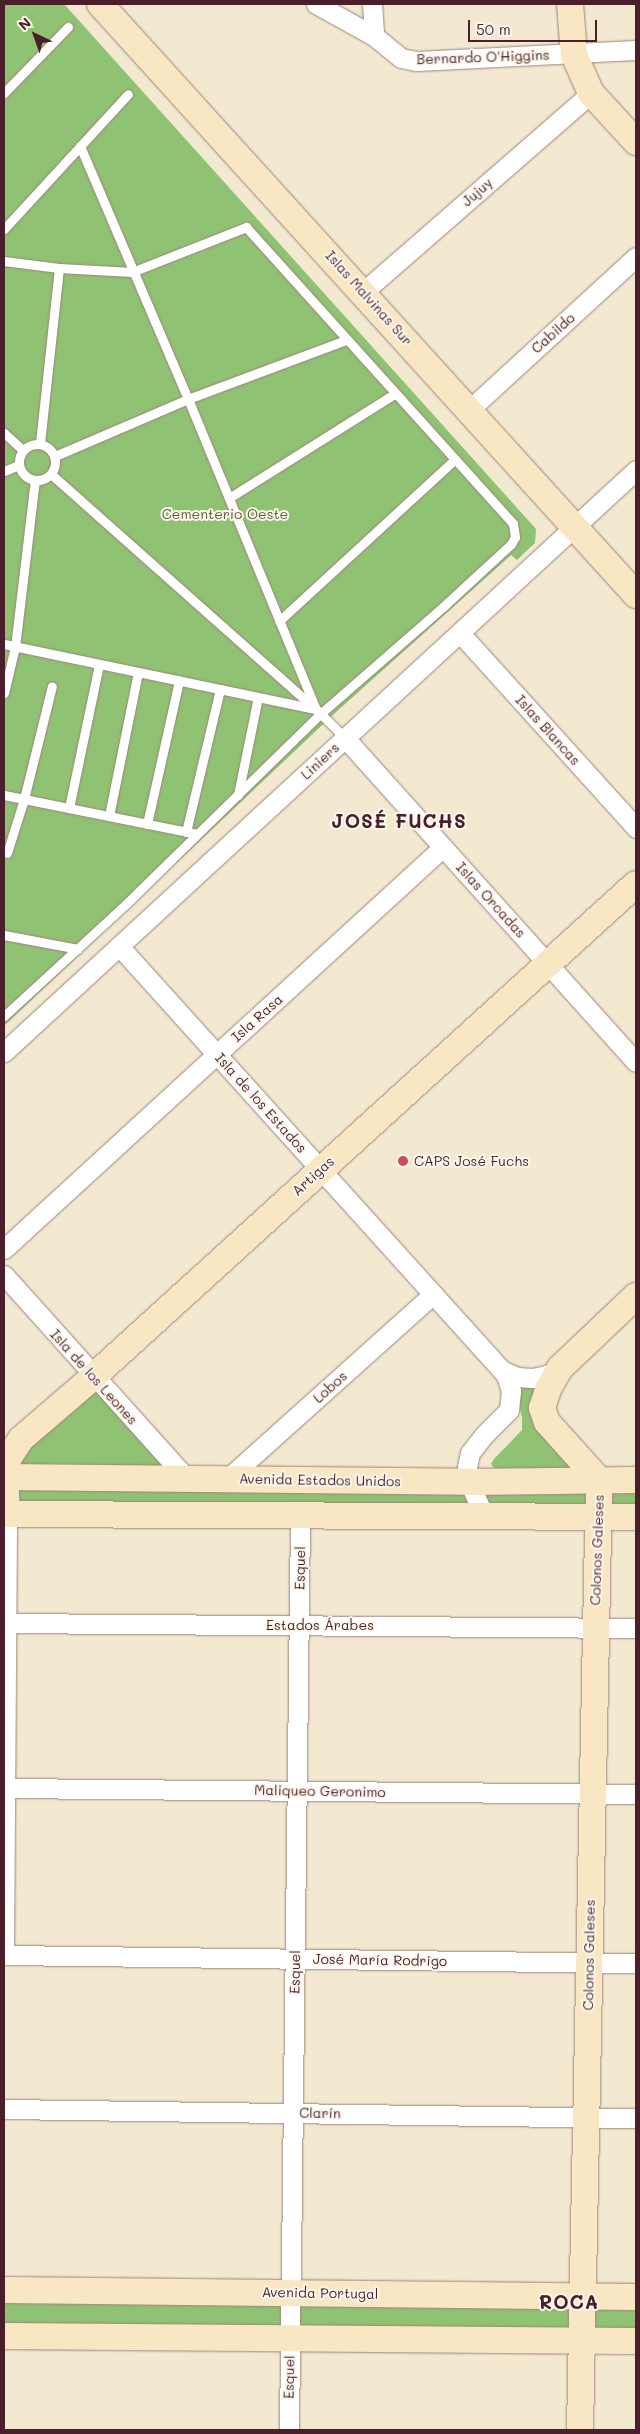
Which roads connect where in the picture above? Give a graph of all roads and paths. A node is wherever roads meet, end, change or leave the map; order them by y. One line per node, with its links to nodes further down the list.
1 (100, 4): 19 (street, Islas Malvinas Sur)
2 (316, 4): 6 (street, Bernardo O'Higgins)
3 (372, 4): 6 (street)
4 (570, 4): 8 (street)
5 (68, 27): 9 (lane)
6 (374, 36): 8 (street, Bernardo O'Higgins)
7 (636, 50): 8 (street, Bernardo O'Higgins)
8 (574, 55): 10 (street)
9 (4, 93)
10 (591, 93): 12 (street); 19 (street, Jujuy)
11 (128, 94): 13 (lane)
12 (636, 142)
13 (80, 146): 14 (lane); 18 (lane)
14 (4, 229)
15 (636, 257): 23 (street, Cabildo)
16 (4, 261): 17 (lane)
17 (59, 268): 18 (lane); 25 (lane)
18 (132, 272): 20 (lane); 22 (lane)
19 (363, 292): 23 (street, Islas Malvinas Sur)
20 (346, 340): 21 (lane); 22 (lane)
21 (394, 394): 28 (lane); 34 (lane)
22 (188, 399): 27 (lane); 34 (lane)
23 (470, 410): 35 (street, Islas Malvinas Sur)
24 (4, 433): 26 (lane)
25 (40, 443): 26 (lane); 27 (lane)
26 (23, 450): 29 (lane)
27 (55, 456): 32 (lane)
28 (455, 459): 37 (lane); 48 (lane)
29 (19, 465): 31 (lane); 33 (lane)
30 (636, 470): 35 (street, Liniers)
31 (4, 471)
32 (51, 474): 33 (lane); 48 (lane)
33 (34, 480): 40 (lane)
34 (229, 498): 37 (lane)
35 (575, 527): 36 (street, Islas Malvinas Sur); 38 (street, Liniers)
36 (636, 594)
37 (279, 621): 48 (lane)
38 (460, 633): 49 (street, Liniers); 56 (street, Islas Blancas)
39 (4, 644): 40 (lane)
40 (14, 647): 41 (lane); 46 (lane)
41 (98, 664): 42 (lane); 53 (lane)
42 (138, 672): 43 (lane); 54 (lane)
43 (179, 680): 45 (lane); 55 (lane)
44 (52, 686): 52 (lane)
45 (220, 689): 47 (lane); 57 (lane)
46 (4, 693)
47 (258, 697): 48 (lane); 51 (lane)
48 (318, 711): 49 (lane); 51 (lane)
49 (345, 738): 59 (street, Islas Orcadas); 63 (street, Liniers)
50 (4, 795): 52 (lane)
51 (238, 795): 58 (lane)
52 (24, 799): 53 (lane); 60 (lane)
53 (69, 808): 54 (lane)
54 (109, 816): 55 (lane)
55 (147, 824): 57 (lane)
56 (636, 828)
57 (186, 832): 58 (lane)
58 (197, 834): 64 (lane)
59 (443, 848): 65 (street, Islas Orcadas); 68 (street, Isla Rasa)
60 (7, 853)
61 (636, 884): 65 (street, Artigas)
62 (4, 935): 64 (lane)
63 (119, 946): 67 (street, Liniers); 68 (street, Isla de los Estados)
64 (78, 949): 66 (lane)
65 (548, 964): 69 (street, Islas Orcadas); 70 (street, Artigas)
66 (4, 1016)
67 (4, 1052)
68 (217, 1054): 70 (street, Isla de los Estados); 71 (street, Isla Rasa)
69 (636, 1062)
70 (320, 1170): 73 (street, Isla de los Estados); 77 (street, Artigas)
71 (4, 1249)
72 (4, 1275): 77 (street, Isla de los Leones)
73 (433, 1294): 76 (street, Isla de los Estados); 80 (street, Lobos)
74 (636, 1296): 75 (street)
75 (560, 1368): 76 (street); 81 (street)
76 (503, 1371): 83 (street, Isla de los Estados)
77 (93, 1377): 78 (street, Artigas); 79 (street, Isla de los Leones)
78 (5, 1477): 79 (street, Avenida Estados Unidos); 84 (street, Artigas)
79 (186, 1478): 80 (street, Avenida Estados Unidos)
80 (227, 1479): 83 (street, Avenida Estados Unidos)
81 (599, 1480): 82 (street, Avenida Estados Unidos); 83 (street, Avenida Estados Unidos); 87 (street, Colonos Galeses)
82 (636, 1480)
83 (469, 1482): 86 (street)
84 (5, 1514): 85 (street); 89 (street)
85 (300, 1515): 86 (street); 90 (street, Esquel)
86 (484, 1515): 87 (street)
87 (597, 1516): 88 (street); 91 (street, Colonos Galeses)
88 (636, 1517)
89 (5, 1623): 90 (street, Estados Árabes); 93 (street)
90 (299, 1625): 91 (street, Estados Árabes); 94 (street, Esquel)
91 (594, 1627): 92 (street, Estados Árabes); 95 (street, Colonos Galeses)
92 (636, 1628)
93 (4, 1788): 94 (street, Maliqueo Geronimo); 97 (street)
94 (297, 1791): 95 (street, Maliqueo Geronimo); 98 (street, Esquel)
95 (592, 1793): 96 (street, Maliqueo Geronimo); 99 (street, Colonos Galeses)
96 (636, 1794)
97 (4, 1955): 98 (street, José María Rodrigo)
98 (295, 1959): 99 (street, José María Rodrigo); 102 (street, Esquel)
99 (588, 1962): 100 (street, José María Rodrigo); 103 (street, Colonos Galeses)
100 (636, 1963)
101 (4, 2108): 102 (street, Clarín)
102 (293, 2113): 103 (street, Clarín); 106 (street, Esquel)
103 (586, 2117): 104 (street, Clarín); 107 (street, Colonos Galeses)
104 (636, 2118)
105 (4, 2290): 106 (street, Avenida Portugal)
106 (289, 2293): 107 (street, Avenida Portugal); 110 (street, Esquel)
107 (581, 2296): 108 (street, Avenida Portugal); 111 (street, Colonos Galeses)
108 (636, 2297)
109 (4, 2336): 110 (street)
110 (290, 2338): 111 (street); 113 (street, Esquel)
111 (582, 2340): 112 (street); 114 (street, Colonos Galeses)
112 (636, 2341)
113 (289, 2430)
114 (580, 2430)

